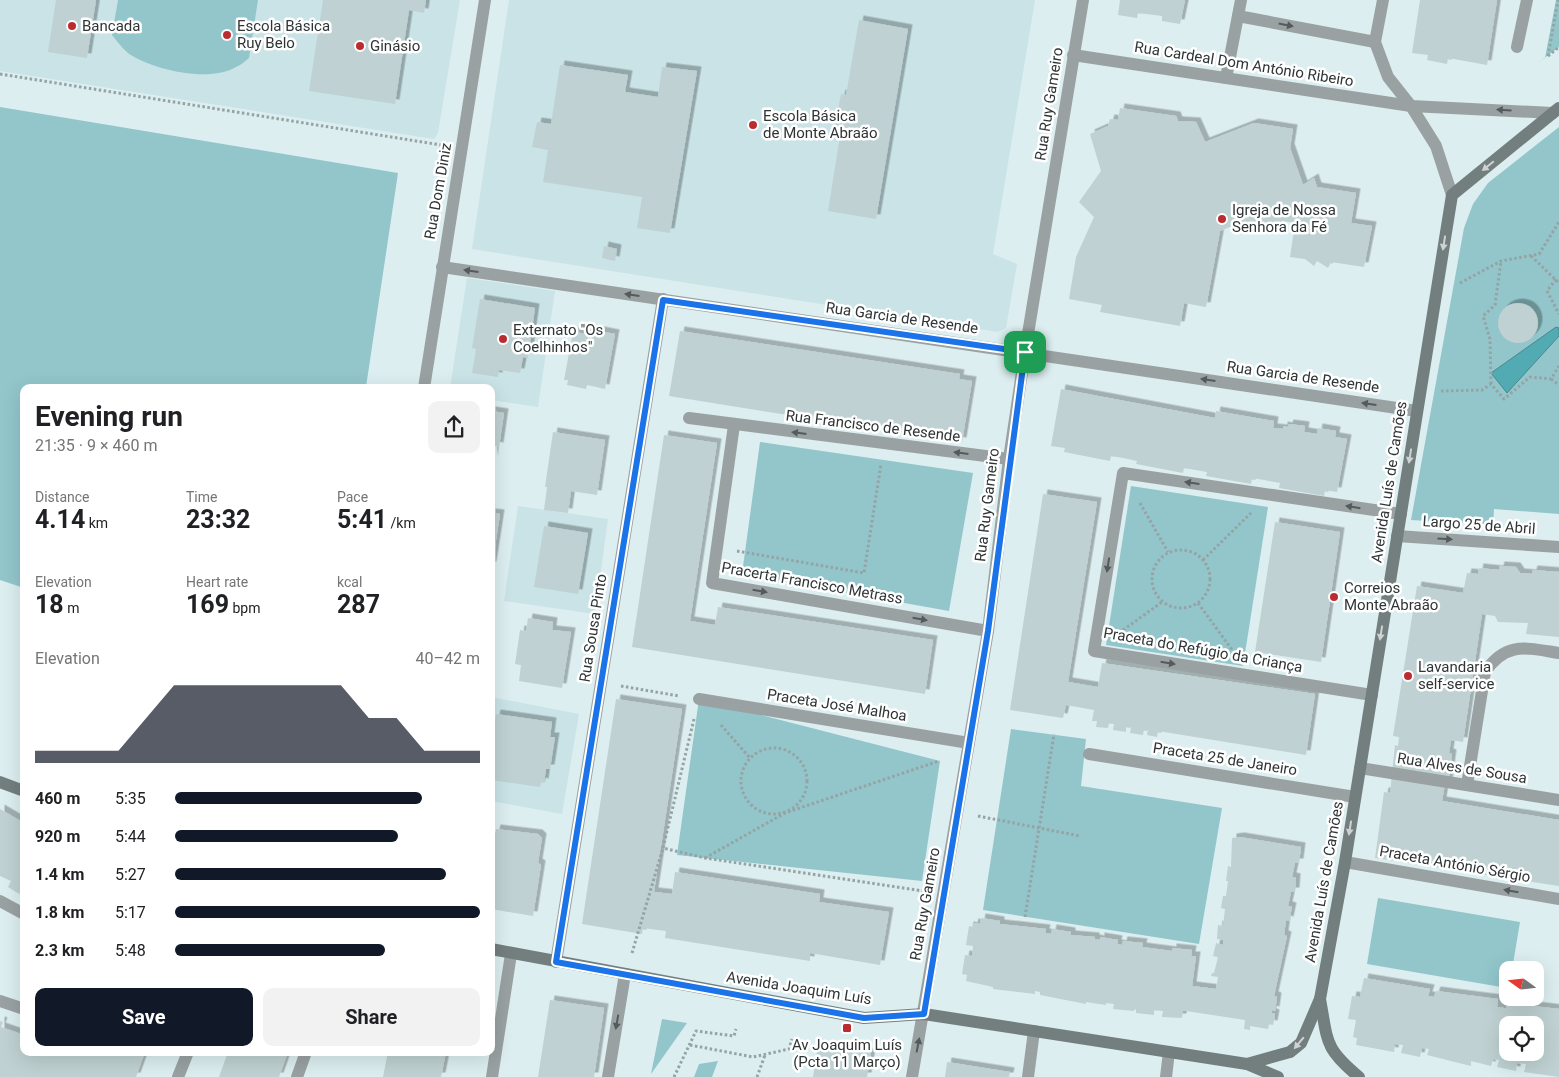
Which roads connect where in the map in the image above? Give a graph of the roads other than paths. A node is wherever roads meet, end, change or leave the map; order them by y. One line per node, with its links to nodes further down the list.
1 (485, 0): 14 (street, Rua Dom Diniz)
2 (1084, 0): 9 (street, Rua Ruy Gameiro)
3 (1241, 0): 6 (street)
4 (1383, 0): 7 (street)
5 (1527, 0): 8 (street)
6 (1238, 16): 7 (street, one-way to 7); 10 (street)
7 (1375, 42): 11 (street)
8 (1517, 48)
9 (1073, 55): 10 (street, Rua Cardeal Dom António Ribeiro); 16 (street, Rua Ruy Gameiro)
10 (1226, 78): 11 (street, Rua Cardeal Dom António Ribeiro)
11 (1411, 106): 12 (street, Rua Cardeal Dom António Ribeiro, one-way to 11); 13 (street)
12 (1556, 110): 13 (street, one-way to 13)
13 (1452, 195): 18 (street, Avenida Luís de Camões, one-way to 18)
14 (442, 266): 15 (street, Rua Garcia de Resende, one-way to 14); 17 (street, Rua Dom Diniz)
15 (663, 300): 16 (street, Rua Garcia de Resende); 43 (street, Rua Sousa Pinto)
16 (1025, 352): 18 (street, Rua Garcia de Resende, one-way to 16); 21 (street, Rua Ruy Gameiro)
17 (425, 384)
18 (1417, 411): 22 (street, Avenida Luís de Camões, one-way to 22)
19 (689, 418): 20 (street)
20 (734, 425): 21 (street, Rua Francisco de Resende, one-way to 20); 25 (street, Pracerta Francisco Metrass, one-way to 25)
21 (1009, 459): 25 (street, Rua Ruy Gameiro)
22 (1401, 514): 23 (street, Avenida Luís de Camões); 27 (street, Praceta do Refúgio da Criança, one-way to 27)
23 (1397, 536): 24 (street, Largo 25 de Abril, one-way to 24); 27 (street, Avenida Luís de Camões, one-way to 27)
24 (1559, 547)
25 (988, 631): 29 (street, Rua Ruy Gameiro)
26 (1559, 652): 33 (street)
27 (1372, 696): 31 (street, Avenida Luís de Camões)
28 (699, 699): 29 (street, Praceta José Malhoa)
29 (969, 743): 48 (street, Rua Ruy Gameiro)
30 (1089, 754): 35 (street, Praceta 25 de Janeiro)
31 (1360, 768): 33 (street, Rua Alves de Sousa); 35 (street, Avenida Luís de Camões)
32 (0, 782): 34 (street)
33 (1467, 785): 36 (street, Rua Alves de Sousa)
34 (20, 790)
35 (1355, 797): 37 (street, Avenida Luís de Camões, one-way to 37)
36 (1559, 800)
37 (1345, 862): 38 (street, Praceta António Sérgio, one-way to 37); 45 (street, Avenida Luís de Camões)
38 (1559, 899)
39 (0, 901): 40 (street)
40 (20, 912)
41 (495, 950): 42 (street, Avenida Joaquim Luís)
42 (511, 954): 43 (street, Avenida Joaquim Luís); 56 (street)
43 (556, 962): 44 (street, Avenida Joaquim Luís)
44 (625, 974): 48 (street, Avenida Joaquim Luís); 57 (street, one-way to 57)
45 (1320, 999): 53 (street, Avenida Luís de Camões, one-way to 53); 62 (street, Avenida Luís de Camões)
46 (0, 1000): 47 (street)
47 (20, 1008)
48 (924, 1014): 49 (street, Avenida Joaquim Luís); 58 (street, Rua Ruy Gameiro, one-way to 48)
49 (1034, 1031): 50 (street, Avenida Joaquim Luís); 59 (street)
50 (1169, 1052): 53 (street, Avenida Joaquim Luís); 60 (street)
51 (186, 1056): 54 (street)
52 (305, 1056): 55 (street)
53 (1247, 1064): 61 (street, Avenida Joaquim Luís)
54 (178, 1077)
55 (297, 1077)
56 (492, 1077)
57 (608, 1077)
58 (912, 1077)
59 (1028, 1077)
60 (1166, 1077)
61 (1278, 1077)
62 (1359, 1077)

